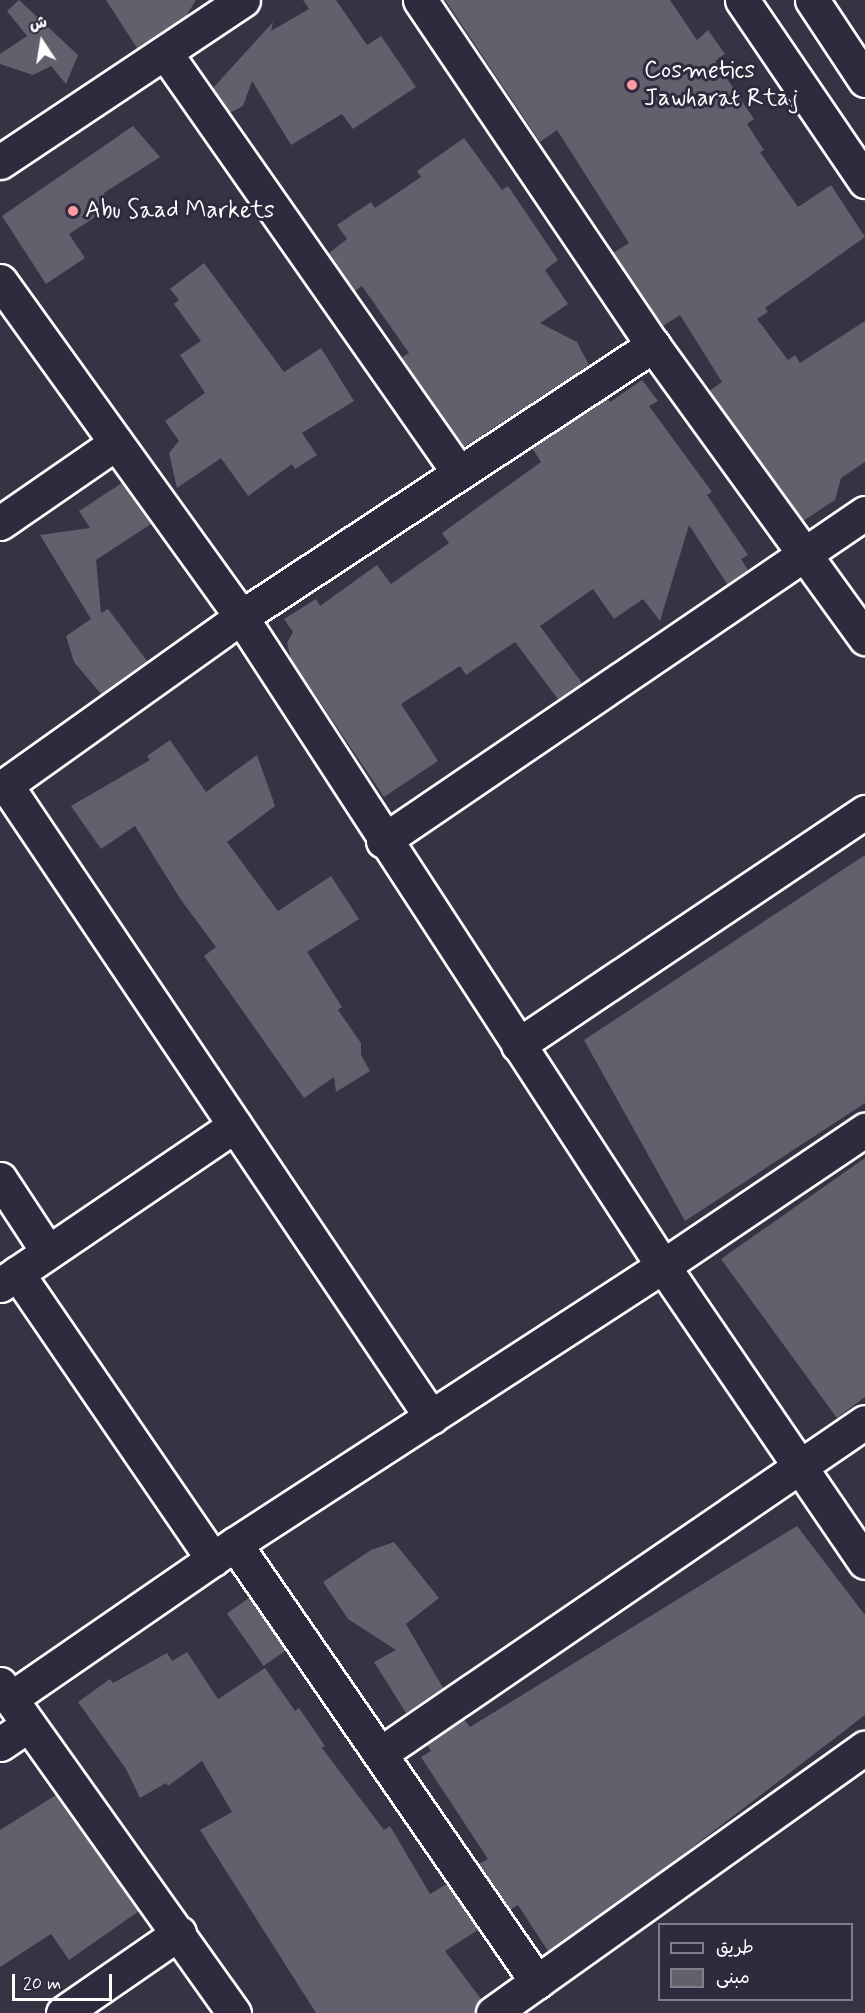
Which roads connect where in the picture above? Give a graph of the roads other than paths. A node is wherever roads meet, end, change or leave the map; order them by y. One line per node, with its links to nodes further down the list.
1 (243, 0): 5 (street)
2 (420, 0): 10 (street)
3 (742, 0): 8 (street)
4 (812, 0): 6 (street)
5 (166, 54): 7 (street); 12 (street)
6 (865, 80)
7 (0, 162)
8 (865, 181)
9 (0, 281): 11 (street)
10 (653, 345): 12 (street); 15 (street)
11 (116, 443): 14 (street); 16 (street)
12 (459, 473): 16 (street)
13 (865, 513): 15 (street)
14 (0, 523)
15 (803, 555): 17 (street); 20 (street)
16 (241, 617): 18 (street); 20 (street)
17 (865, 638)
18 (3, 787): 22 (street)
19 (865, 812): 21 (street)
20 (384, 841): 21 (street)
21 (518, 1045): 26 (street)
22 (235, 1125): 25 (street); 28 (street)
23 (865, 1130): 26 (street)
24 (0, 1179): 25 (street)
25 (48, 1252): 27 (street)
26 (663, 1266): 28 (street); 30 (street)
27 (9, 1279): 31 (street)
28 (431, 1417): 31 (street)
29 (865, 1422): 30 (street)
30 (800, 1468): 32 (street); 36 (street)
31 (224, 1551): 33 (street); 36 (street)
32 (865, 1562)
33 (13, 1703): 34 (street); 37 (street)
34 (0, 1744)
35 (865, 1748): 38 (street)
36 (381, 1753): 38 (street)
37 (179, 1933): 39 (street); 40 (street)
38 (537, 1982): 41 (street)
39 (63, 2013)
40 (234, 2013)
41 (493, 2013)

